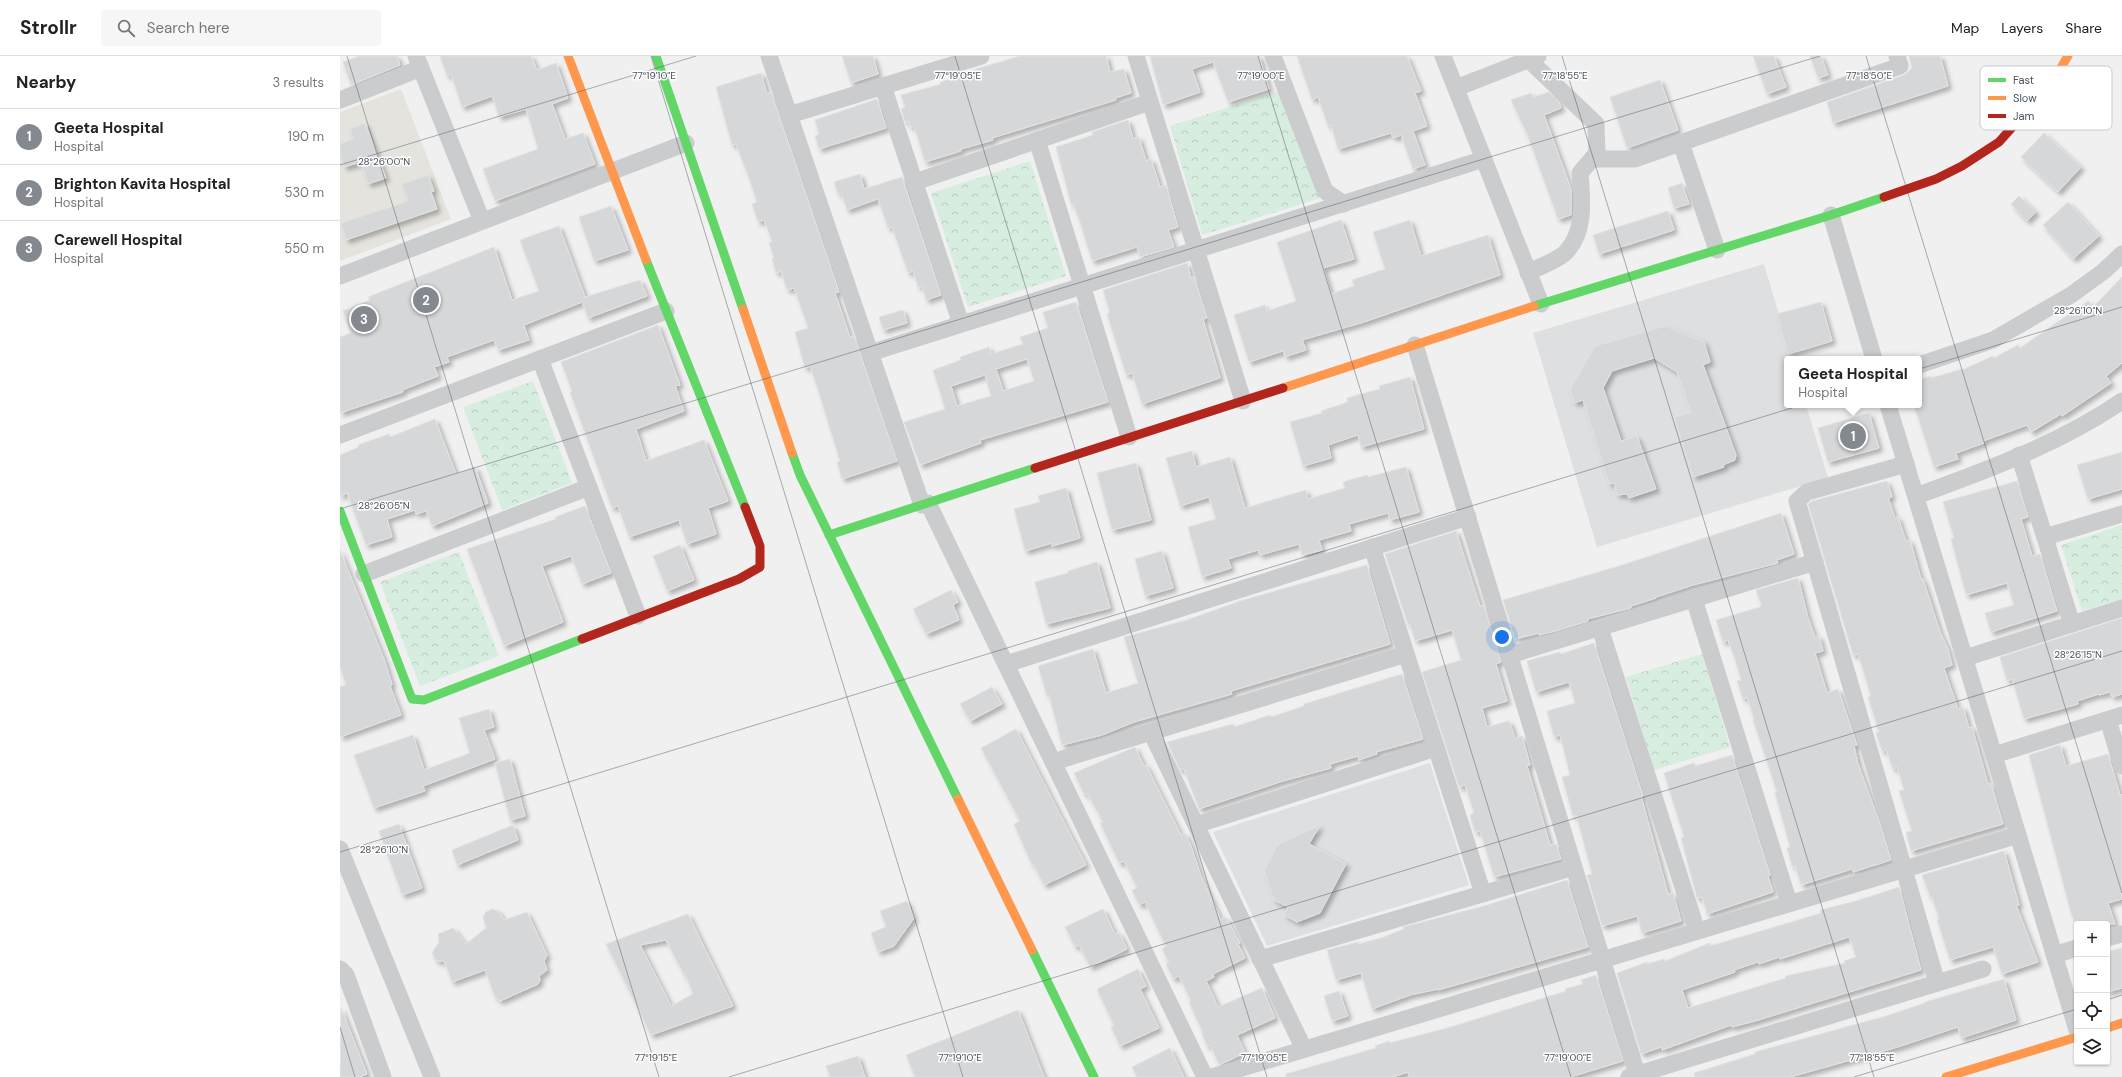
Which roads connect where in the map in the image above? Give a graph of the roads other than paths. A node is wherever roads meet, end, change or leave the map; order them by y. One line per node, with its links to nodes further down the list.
1 (568, 56): 24 (street)
2 (656, 56): 21 (street)
3 (769, 56): 17 (street)
4 (981, 56): 13 (street)
5 (1136, 56): 16 (street)
6 (1273, 56): 26 (street)
7 (1443, 56): 14 (street)
8 (1898, 56): 20 (street)
9 (2068, 56): 12 (street)
10 (1534, 58): 14 (street); 23 (street)
11 (418, 62): 15 (street); 28 (street)
12 (2062, 66)
13 (883, 86): 17 (street); 25 (street)
14 (1456, 88): 22 (street)
15 (340, 100)
16 (1150, 102): 19 (street); 29 (street)
17 (789, 115): 39 (street)
18 (2010, 130): 27 (street)
19 (1037, 140): 25 (street); 34 (street)
20 (1681, 142): 23 (street); 30 (street)
21 (686, 143): 24 (street); 56 (street)
22 (1484, 159): 26 (street); 32 (street)
23 (1592, 159): 32 (street)
24 (611, 172): 28 (street); 36 (street)
25 (915, 182): 37 (street)
26 (1344, 204): 29 (street)
27 (1831, 215): 30 (street); 40 (street)
28 (482, 221): 33 (street)
29 (1196, 250): 34 (street); 43 (street)
30 (1717, 250): 35 (street)
31 (2122, 254): 42 (street)
32 (1528, 273): 35 (street)
33 (340, 276)
34 (1082, 286): 37 (street); 47 (street)
35 (1541, 304): 38 (street)
36 (666, 311): 41 (street); 63 (street)
37 (961, 324): 39 (street)
38 (1415, 345): 43 (street); 55 (street)
39 (870, 353): 52 (street)
40 (1873, 356)
41 (540, 359): 46 (street); 50 (street)
42 (1922, 364)
43 (1243, 401): 47 (street)
44 (2122, 401): 48 (street)
45 (1889, 408): 49 (street)
46 (340, 435)
47 (1129, 437): 52 (street)
48 (2019, 454): 51 (street); 57 (street)
49 (1906, 464): 51 (street); 59 (street)
50 (588, 488): 60 (street); 63 (street)
51 (1916, 496): 68 (street)
52 (925, 504): 56 (street); 69 (street)
53 (340, 511): 60 (street)
54 (2122, 514): 57 (street)
55 (1468, 517): 58 (street); 67 (street)
56 (829, 535): 101 (street)
57 (2045, 537): 64 (street)
58 (1372, 547): 66 (street); 69 (street)
59 (1815, 562): 61 (street); 80 (street)
60 (364, 574): 63 (street)
61 (1694, 599): 65 (street); 82 (street)
62 (2122, 608): 64 (street)
63 (638, 616)
64 (2072, 624): 68 (street)
65 (1600, 628): 67 (street); 83 (street)
66 (1406, 654): 71 (street); 72 (street)
67 (1510, 655): 79 (street)
68 (1964, 658): 73 (street)
69 (1006, 664): 74 (street)
70 (2115, 717): 73 (street); 75 (street)
71 (1151, 732): 74 (street); 76 (street)
72 (1436, 748): 76 (street); 81 (street)
73 (1994, 756): 77 (street)
74 (1053, 762): 102 (street)
75 (2122, 766)
76 (1196, 825): 88 (street)
77 (2018, 835): 80 (street); 87 (street)
78 (341, 855): 100 (street)
79 (1574, 867): 81 (street); 89 (street)
80 (1904, 869): 82 (street); 92 (street)
81 (1483, 894): 88 (street)
82 (1789, 903): 83 (street)
83 (1697, 931): 89 (street)
84 (2122, 934): 85 (street)
85 (2110, 937)
86 (2074, 949): 87 (street)
87 (2054, 955): 95 (street)
88 (1260, 959): 97 (street)
89 (1602, 960): 97 (street); 98 (street)
90 (340, 969): 99 (street)
91 (1983, 969): 92 (street)
92 (1937, 983): 98 (street)
93 (2122, 1023): 94 (street)
94 (2110, 1027)
95 (2077, 1029)
96 (2074, 1038): 104 (street)
97 (1304, 1049): 103 (street)
98 (1633, 1076)
99 (383, 1077)
100 (432, 1077)
101 (1094, 1077)
102 (1205, 1077)
103 (1212, 1077)
104 (1946, 1077)

